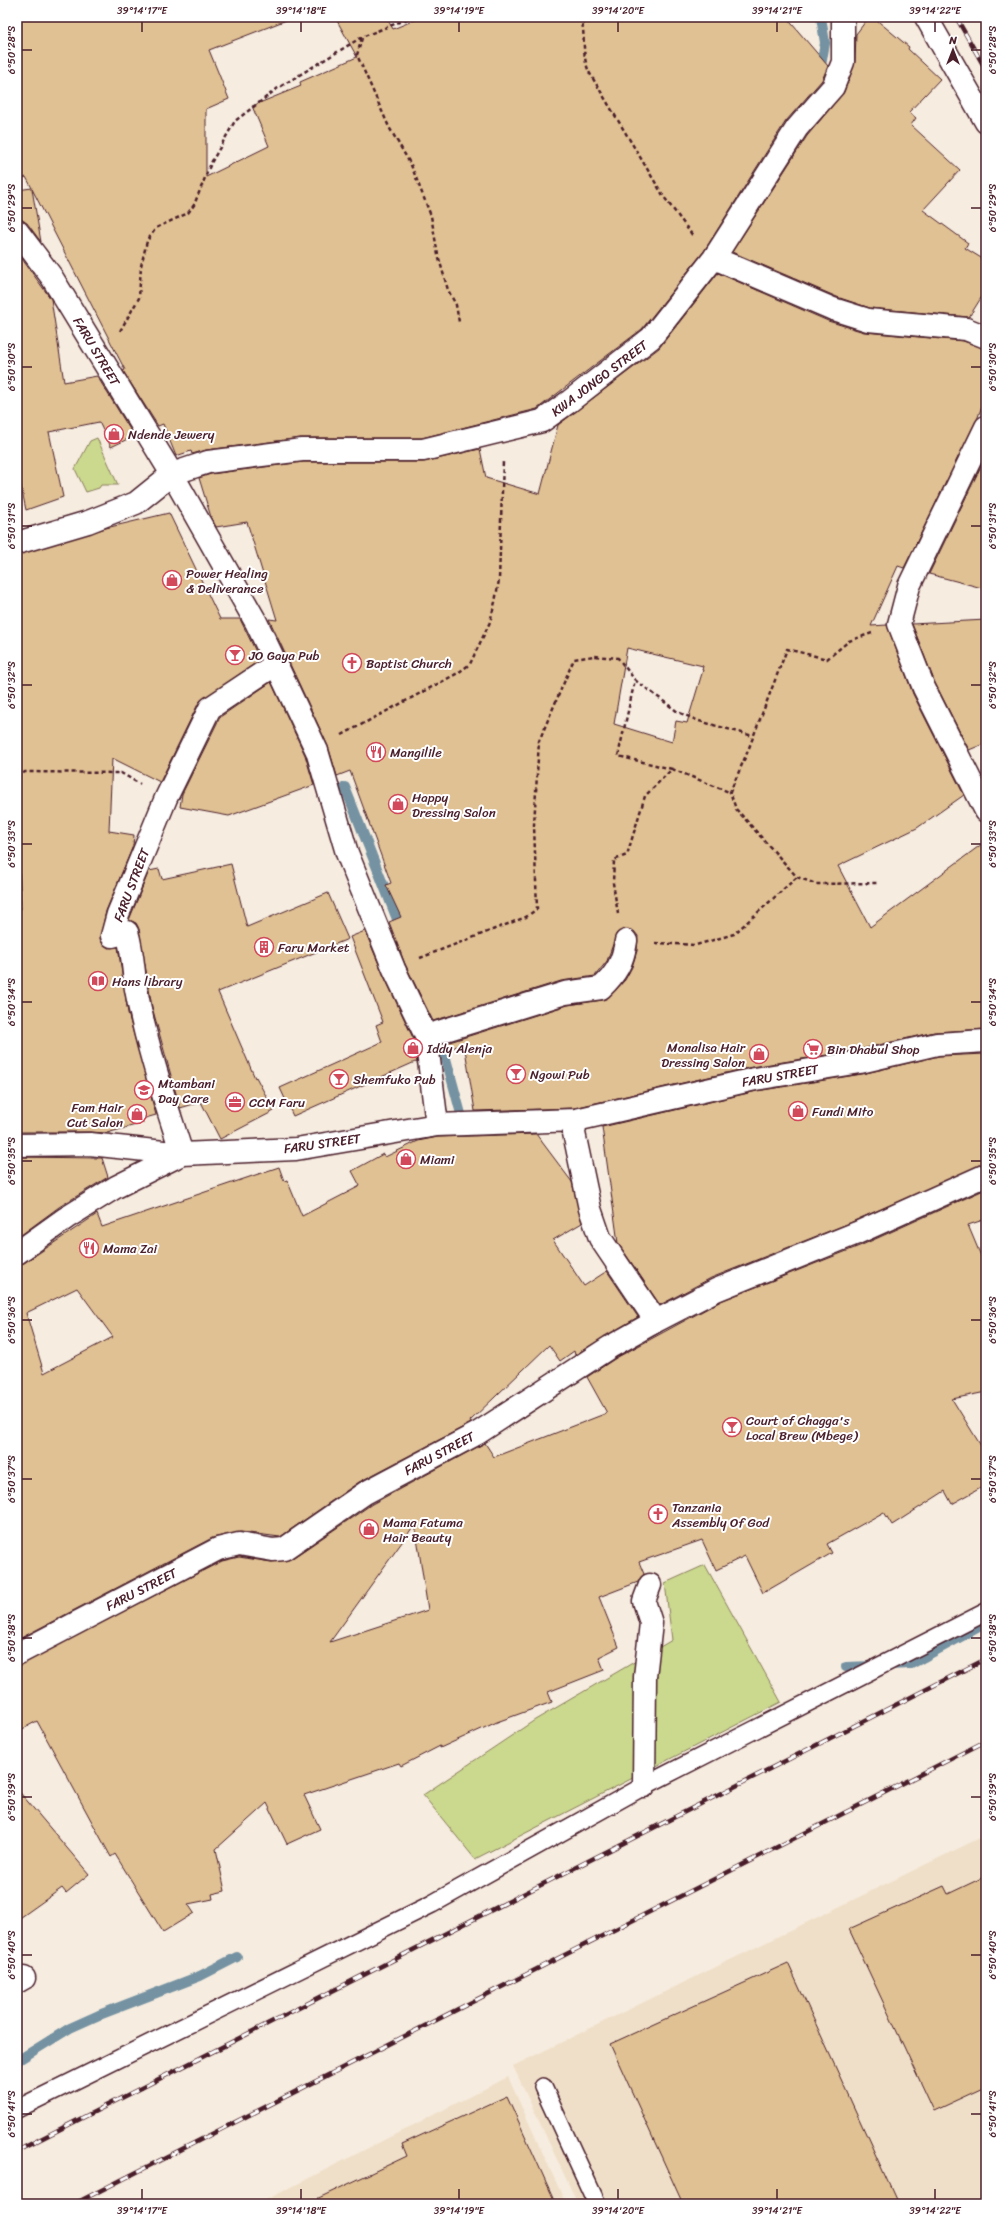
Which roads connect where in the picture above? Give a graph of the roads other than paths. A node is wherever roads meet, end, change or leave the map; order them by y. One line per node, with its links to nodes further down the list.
1 (843, 17): 5 (street, KWA JONGO STREET)
2 (926, 17): 3 (street)
3 (986, 122)
4 (17, 231): 8 (street, FARU STREET)
5 (714, 258): 6 (street); 8 (street, KWA JONGO STREET)
6 (986, 337)
7 (986, 427): 11 (street)
8 (172, 474): 9 (street); 10 (street, FARU STREET)
9 (17, 543)
10 (276, 664): 13 (street, FARU STREET); 18 (street, FARU STREET)
11 (986, 811)
12 (626, 941): 13 (street)
13 (426, 1036): 16 (street, FARU STREET)
14 (986, 1041): 15 (street, FARU STREET)
15 (576, 1120): 16 (street, FARU STREET); 21 (street)
16 (437, 1125): 18 (street, FARU STREET)
17 (17, 1145): 18 (street, FARU STREET)
18 (182, 1154): 20 (street, FARU STREET)
19 (986, 1175): 21 (street, FARU STREET)
20 (17, 1254)
21 (656, 1321): 24 (street, FARU STREET)
22 (650, 1585): 25 (street)
23 (986, 1612): 25 (lane)
24 (17, 1654)
25 (644, 1786): 27 (lane)
26 (543, 2087): 28 (lane)
27 (17, 2109)
28 (597, 2204)

